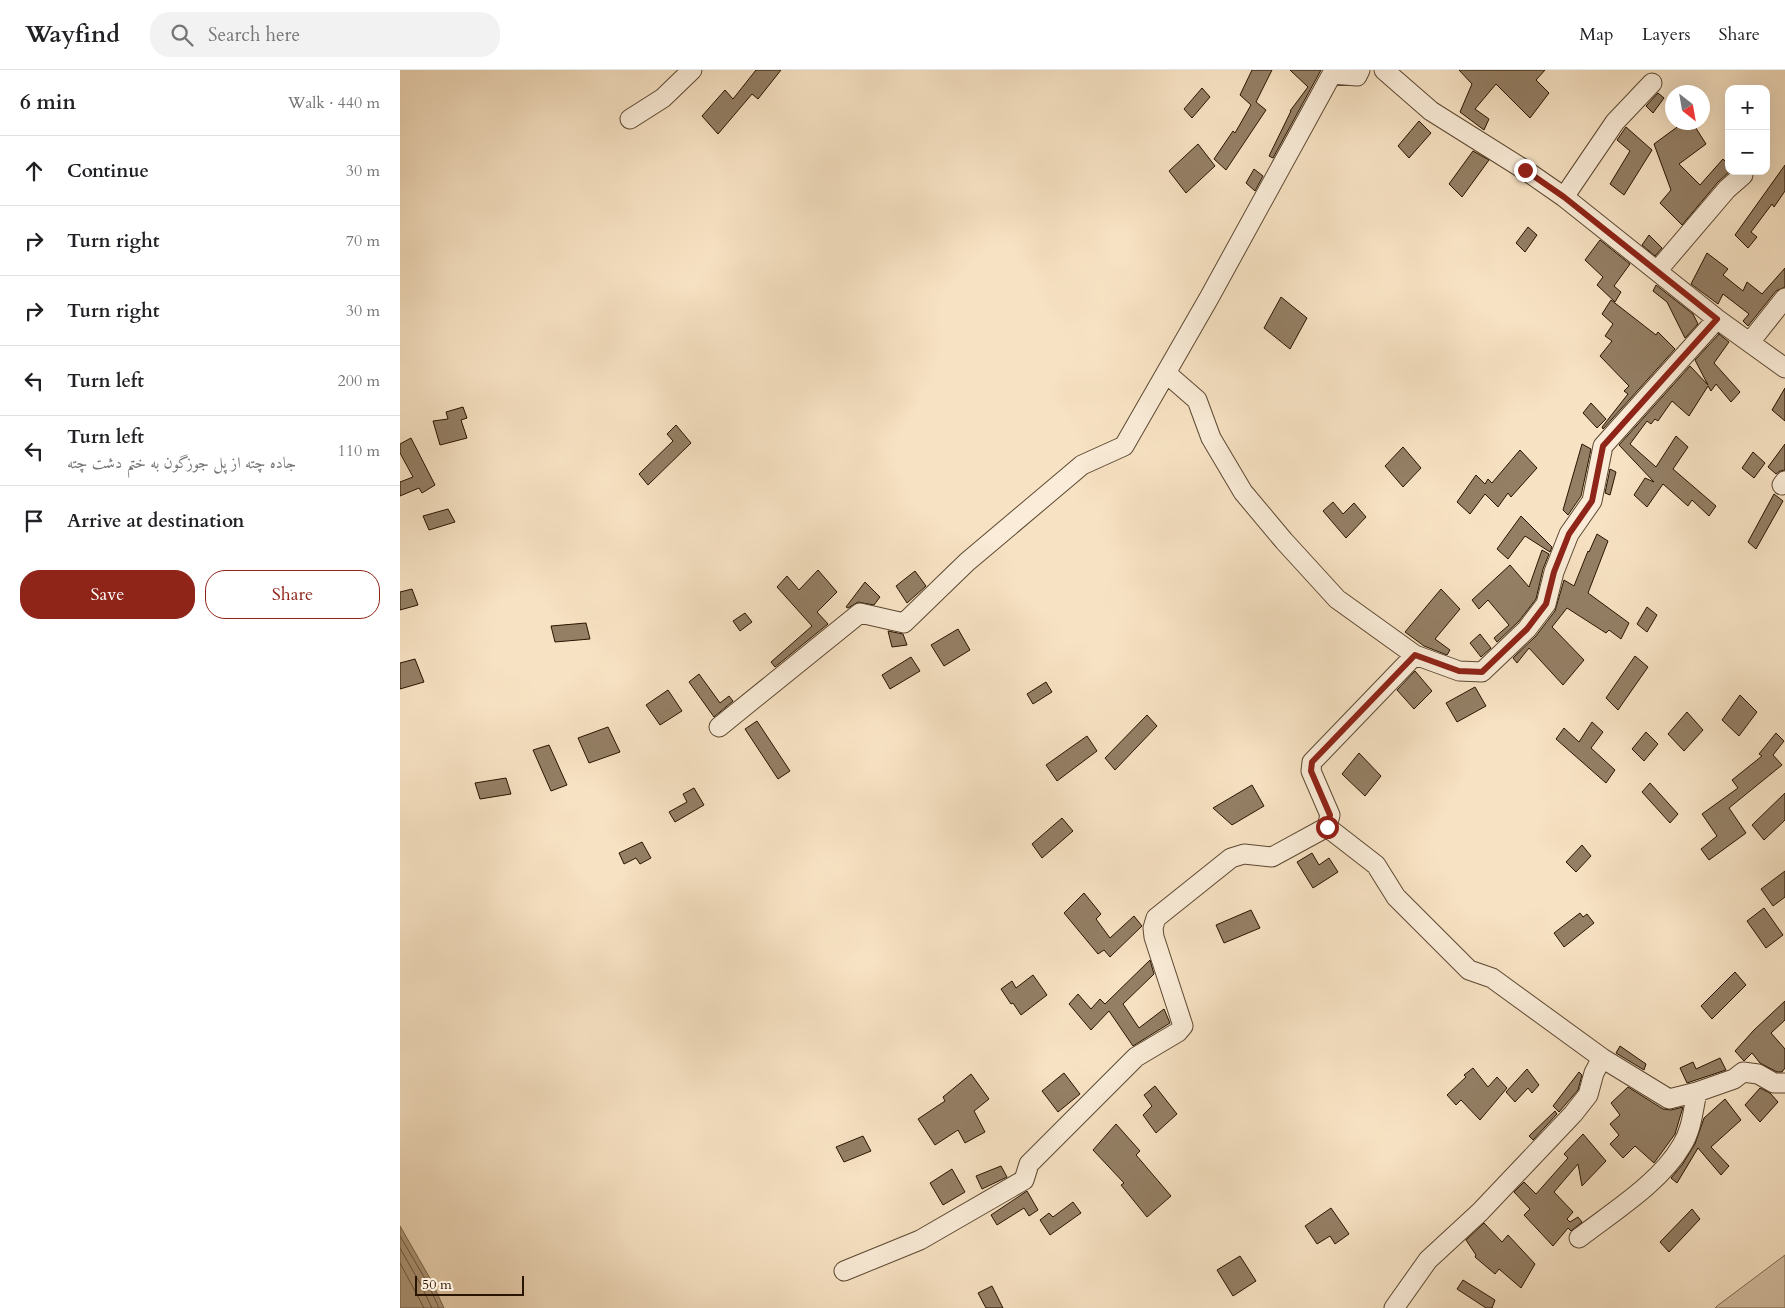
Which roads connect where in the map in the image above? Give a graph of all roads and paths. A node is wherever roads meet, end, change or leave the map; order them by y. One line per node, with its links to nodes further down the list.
1 (692, 70): 5 (street)
2 (1360, 70): 13 (street)
3 (1384, 70): 7 (street)
4 (1652, 84): 7 (street)
5 (630, 119)
6 (1744, 175): 8 (street)
7 (1564, 197): 8 (street)
8 (1658, 271): 10 (street)
9 (1785, 298): 11 (street)
10 (1717, 319): 11 (street); 14 (street)
11 (1750, 342): 12 (street)
12 (1785, 368)
13 (1166, 373): 14 (street); 15 (street)
14 (1415, 655): 16 (street)
15 (719, 727)
16 (1327, 827): 17 (street); 21 (street)
17 (1602, 1058): 19 (street); 22 (street)
18 (1785, 1083): 19 (street)
19 (1696, 1092): 20 (street)
20 (1579, 1238)
21 (844, 1271)
22 (1394, 1308)

